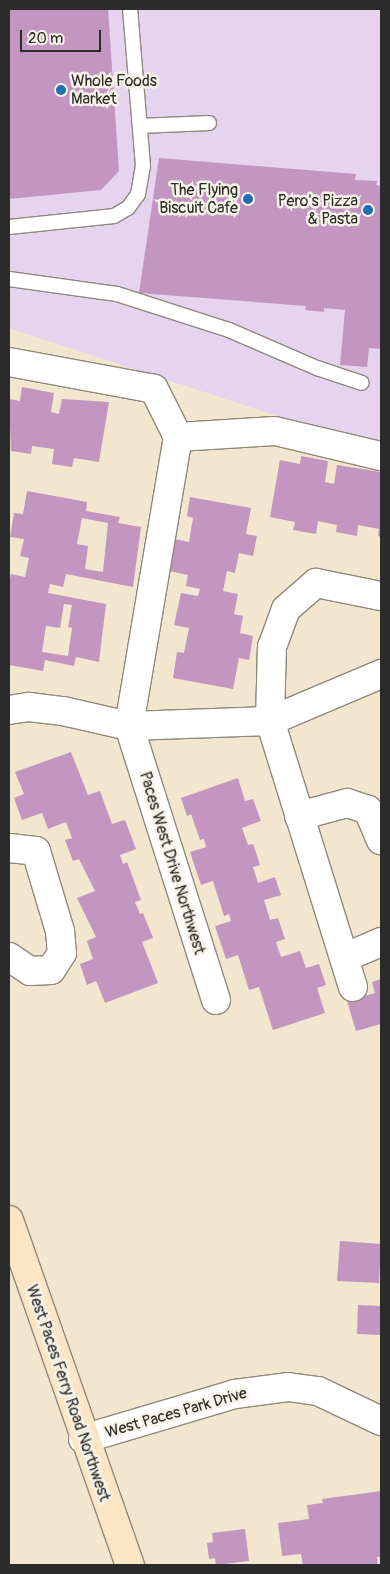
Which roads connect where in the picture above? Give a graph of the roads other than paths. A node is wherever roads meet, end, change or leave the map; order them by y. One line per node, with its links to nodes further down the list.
1 (130, 9): 3 (lane)
2 (209, 123): 3 (lane)
3 (140, 126): 4 (lane)
4 (9, 227)
5 (9, 279): 7 (lane)
6 (9, 362): 8 (street)
7 (362, 384)
8 (178, 436): 9 (street); 14 (street)
9 (381, 456)
10 (381, 596): 13 (street)
11 (381, 674): 13 (street)
12 (9, 710): 14 (street)
13 (270, 722): 14 (street); 15 (street)
14 (129, 726): 22 (street, Paces West Drive Northwest)
15 (299, 816): 16 (street); 20 (street)
16 (381, 840)
17 (9, 848): 19 (street)
18 (381, 942): 20 (street)
19 (9, 957)
20 (344, 958): 21 (street)
21 (353, 987)
22 (216, 1000)
23 (9, 1220): 25 (main road, West Paces Ferry Road Northwest)
24 (381, 1421): 25 (street, West Paces Park Drive)
25 (83, 1439): 26 (main road, West Paces Ferry Road Northwest)
26 (130, 1565)

